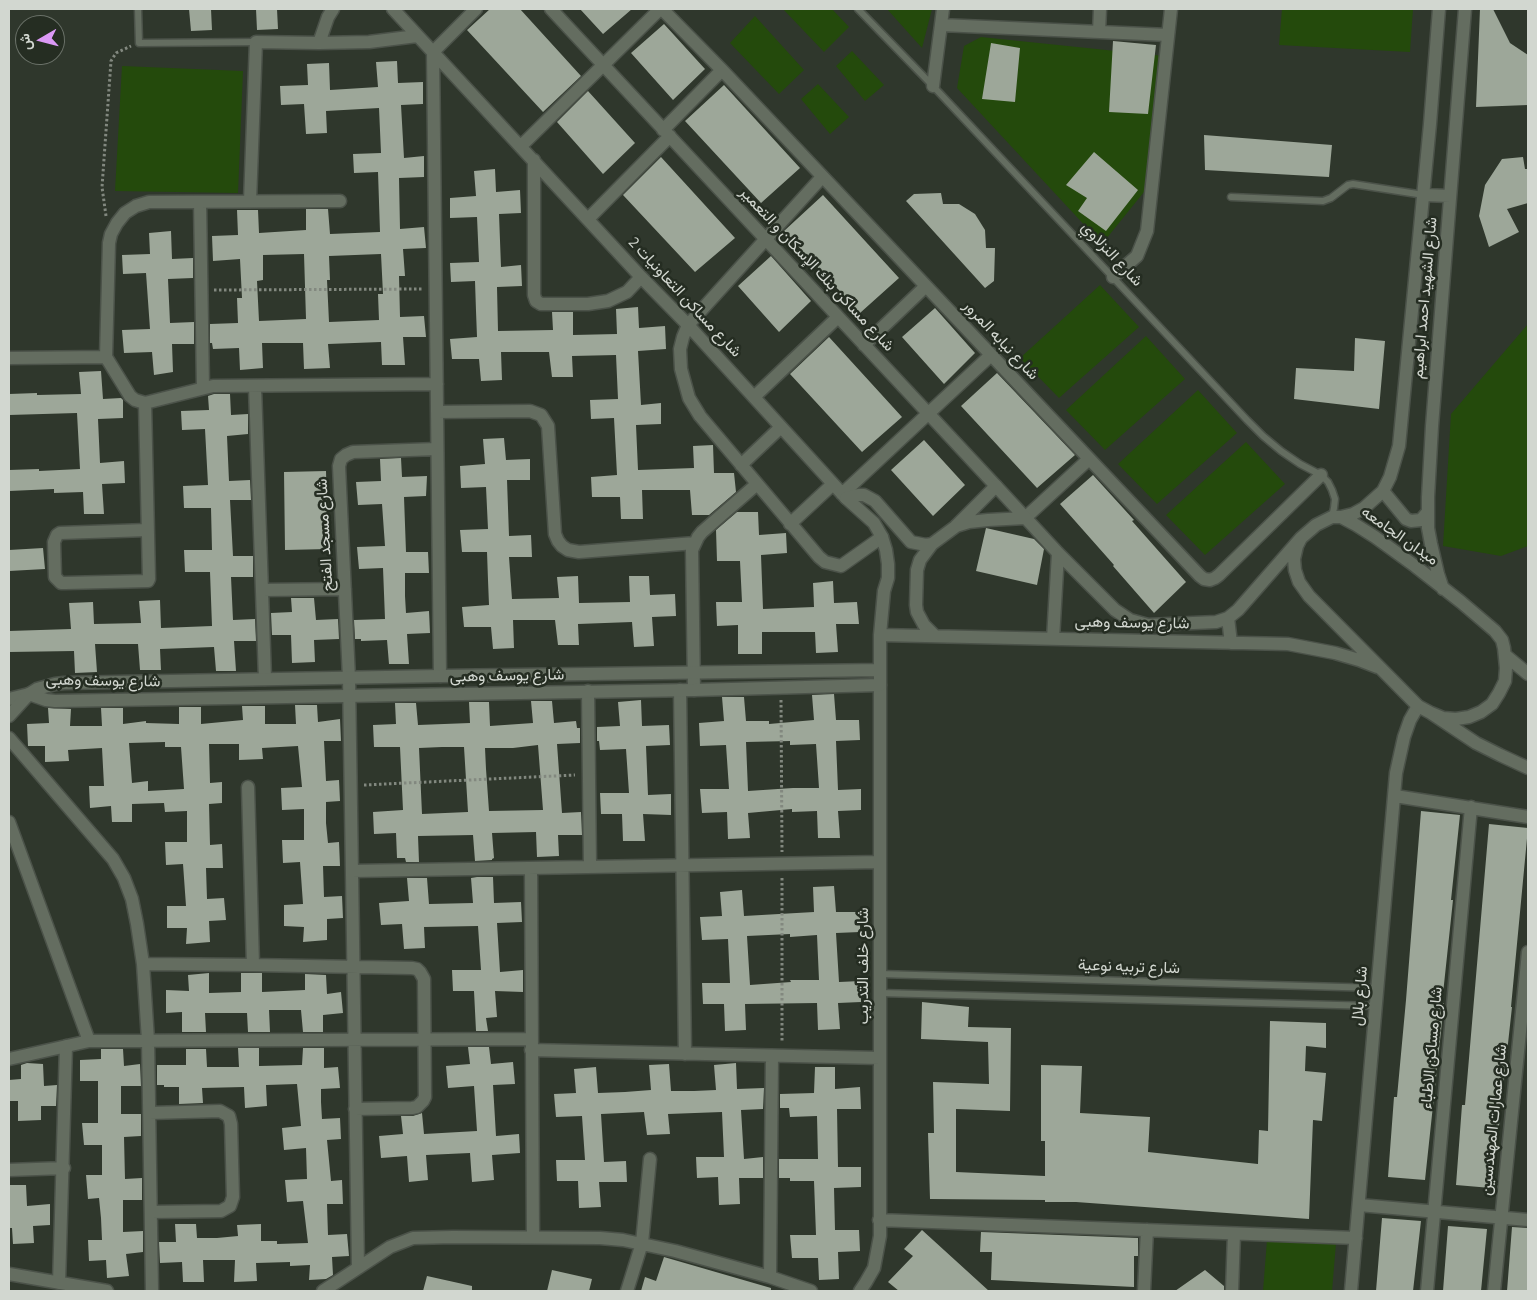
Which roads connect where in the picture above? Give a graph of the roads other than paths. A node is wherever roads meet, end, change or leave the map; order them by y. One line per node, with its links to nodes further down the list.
1 (138, 9): 17 (lane)
2 (332, 9): 18 (street)
3 (393, 9): 15 (street, شارع مساكن التعاونيات 2)
4 (476, 9): 19 (street)
5 (551, 9): 20 (street, شارع مساكن بنك الإسكان و التعمير)
6 (661, 9): 20 (street); 21 (street, شارع نيابه المرور)
7 (858, 9): 22 (lane, شارع النزلاوي)
8 (943, 9): 13 (street)
9 (1100, 9): 14 (street)
10 (1170, 9): 16 (street)
11 (1439, 9): 27 (street, شارع الشهيد احمد ابراهيم)
12 (1465, 9): 28 (street, شارع الشهيد احمد ابراهيم)
13 (941, 25): 14 (street); 22 (street)
14 (1098, 32): 16 (street)
15 (417, 36): 18 (street); 19 (street, شارع مساكن التعاونيات 2)
16 (1168, 36): 36 (street)
17 (256, 42): 18 (street); 30 (street)
18 (319, 43)
19 (433, 52): 24 (street, شارع مساكن التعاونيات 2); 44 (street)
20 (603, 65): 23 (street, شارع مساكن بنك الإسكان و التعمير); 24 (street)
21 (722, 70): 23 (street); 26 (street, شارع نيابه المرور)
22 (933, 86): 36 (lane, شارع النزلاوي)
23 (667, 133): 33 (street); 34 (street, شارع مساكن بنك الإسكان و التعمير)
24 (521, 146): 25 (street, شارع مساكن التعاونيات 2)
25 (534, 160): 33 (street, شارع مساكن التعاونيات 2); 35 (street)
26 (822, 177): 34 (street); 37 (street, شارع نيابه المرور)
27 (1424, 195): 28 (street); 29 (lane); 58 (street, شارع الشهيد احمد ابراهيم)
28 (1450, 196): 60 (street, شارع الشهيد احمد ابراهيم)
29 (1231, 197)
30 (250, 201): 31 (street); 32 (street)
31 (340, 201)
32 (200, 202): 42 (street); 46 (street)
33 (588, 219): 35 (street, شارع مساكن التعاونيات 2)
34 (766, 240): 38 (street, شارع مساكن بنك الإسكان و التعمير); 39 (street)
35 (641, 277): 39 (street, شارع مساكن التعاونيات 2)
36 (1113, 277): 55 (lane, شارع النزلاوي)
37 (926, 286): 40 (street); 41 (street, شارع نيابه المرور)
38 (838, 317): 40 (street, شارع مساكن بنك الإسكان و التعمير); 47 (street)
39 (688, 325): 47 (street, شارع مساكن التعاونيات 2); 54 (street)
40 (864, 345): 50 (street, شارع مساكن بنك الإسكان و التعمير)
41 (991, 355): 50 (street); 53 (street, شارع نيابه المرور)
42 (106, 357): 43 (street); 48 (street)
43 (9, 358)
44 (437, 384): 45 (street); 49 (street)
45 (255, 387): 46 (street); 73 (street)
46 (203, 388): 48 (street)
47 (754, 397): 51 (street, شارع مساكن التعاونيات 2)
48 (145, 403): 65 (street)
49 (437, 412): 52 (street); 68 (street)
50 (927, 413): 57 (street, شارع مساكن بنك الإسكان و التعمير); 59 (street)
51 (781, 427): 54 (street); 59 (street, شارع مساكن التعاونيات 2)
52 (437, 449): 71 (street, شارع مسجد الفتح); 84 (street)
53 (1089, 459): 55 (street, شارع نيابه المرور); 62 (street)
54 (740, 465): 56 (street)
55 (1321, 475): 61 (lane)
56 (757, 484): 63 (street); 68 (street)
57 (996, 486): 62 (street, شارع مساكن بنك الإسكان و التعمير); 64 (street)
58 (1383, 491): 60 (street); 61 (street, شارع الشهيد احمد ابراهيم)
59 (841, 492): 63 (street); 66 (street, شارع مساكن التعاونيات 2); 69 (street)
60 (1428, 512): 72 (street, شارع الشهيد احمد ابراهيم)
61 (1336, 517): 67 (street); 72 (street, ميدان الجامعه)
62 (1026, 518): 64 (street); 70 (street, شارع مساكن بنك الإسكان و التعمير)
63 (790, 524): 66 (street)
64 (954, 527): 69 (street)
65 (148, 530): 65 (street)
66 (882, 537): 75 (street, شارع مساكن التعاونيات 2)
67 (1300, 538): 74 (street); 80 (street, ميدان الجامعه)
68 (694, 543): 82 (street)
69 (932, 544): 76 (street)
70 (1058, 553): 74 (street, شارع يوسف وهبى); 77 (street)
71 (345, 589): 73 (street); 85 (street, شارع مسجد الفتح)
72 (1444, 589): 79 (street, ميدان الجامعه)
73 (262, 590): 86 (street)
74 (1228, 618): 78 (street)
75 (880, 635): 76 (street, شارع يوسف وهبى); 81 (street, شارع خلف التدريب)
76 (935, 636): 77 (street, شارع يوسف وهبى)
77 (1053, 639): 78 (street, شارع يوسف وهبى)
78 (1231, 642): 80 (street, شارع يوسف وهبى)
79 (1505, 655): 83 (street); 95 (street, ميدان الجامعه)
80 (1381, 669): 94 (street, ميدان الجامعه)
81 (880, 670): 82 (street, شارع يوسف وهبى); 87 (street, شارع خلف التدريب)
82 (693, 673): 84 (street, شارع يوسف وهبى); 89 (street)
83 (1528, 674)
84 (440, 676): 85 (street, شارع يوسف وهبى)
85 (349, 678): 86 (street, شارع يوسف وهبى); 92 (street, شارع مسجد الفتح)
86 (265, 679): 91 (street, شارع يوسف وهبى)
87 (880, 685): 89 (street, شارع يوسف وهبى); 104 (street, شارع خلف التدريب)
88 (680, 690): 89 (street, شارع يوسف وهبى); 90 (street, شارع يوسف وهبى); 105 (street)
89 (694, 690)
90 (588, 691): 92 (street, شارع يوسف وهبى); 106 (street)
91 (29, 694): 92 (street, شارع يوسف وهبى); 93 (street); 96 (street)
92 (349, 696): 108 (street, شارع مسجد الفتح)
93 (9, 699)
94 (1418, 706): 95 (street, ميدان الجامعه); 100 (street, شارع بلال)
95 (1431, 713): 98 (street)
96 (9, 716)
97 (9, 738): 110 (street)
98 (1528, 768)
99 (248, 787): 111 (street)
100 (1395, 796): 101 (street); 114 (street, شارع بلال)
101 (1471, 807): 102 (street); 134 (street, شارع مساكن الاطباء)
102 (1528, 816)
103 (9, 822): 120 (street)
104 (880, 862): 105 (street); 113 (street, شارع خلف التدريب)
105 (683, 865): 106 (street); 123 (street)
106 (590, 867): 107 (street)
107 (530, 868): 108 (street); 121 (street)
108 (352, 871): 112 (street, شارع مسجد الفتح)
109 (1528, 952): 135 (street, شارع عمارات المهندسين)
110 (143, 964): 111 (street); 119 (street)
111 (253, 965): 112 (street)
112 (353, 968): 117 (street, شارع مسجد الفتح); 118 (street)
113 (880, 974): 114 (lane, شارع تربيه نوعية); 115 (street, شارع خلف التدريب)
114 (1378, 988): 116 (street, شارع بلال)
115 (880, 993): 116 (lane, شارع تربيه نوعية); 125 (street, شارع خلف التدريب)
116 (1376, 1006): 132 (street, شارع بلال)
117 (354, 1039): 118 (street); 119 (street); 127 (street, شارع مسجد الفتح)
118 (424, 1039): 121 (street); 127 (street)
119 (148, 1040): 120 (street); 128 (street)
120 (89, 1041): 122 (street)
121 (531, 1044): 123 (street); 140 (street)
122 (66, 1046): 126 (street); 130 (street)
123 (685, 1054): 124 (street)
124 (772, 1056): 125 (street); 145 (street)
125 (880, 1058): 136 (street, شارع خلف التدريب)
126 (9, 1059)
127 (355, 1109): 143 (street, شارع مسجد الفتح)
128 (150, 1113): 133 (street); 133 (street)
129 (650, 1159): 142 (street)
130 (64, 1168): 131 (street); 146 (street)
131 (9, 1170)
132 (1359, 1205): 134 (street); 141 (street, شارع بلال)
133 (152, 1212): 148 (street)
134 (1434, 1212): 135 (street); 156 (street, شارع مساكن الاطباء)
135 (1502, 1218): 137 (street); 157 (street, شارع عمارات المهندسين)
136 (879, 1220): 138 (street); 152 (street, شارع خلف التدريب)
137 (1528, 1220)
138 (1147, 1230): 139 (street); 153 (street)
139 (1234, 1234): 141 (street); 154 (street)
140 (533, 1237): 142 (street); 143 (street)
141 (1356, 1238): 155 (street, شارع بلال)
142 (642, 1243): 145 (street); 150 (street)
143 (358, 1267): 149 (street)
144 (9, 1274): 146 (street)
145 (770, 1277): 151 (street)
146 (59, 1283): 147 (street)
147 (108, 1291)
148 (152, 1291)
149 (323, 1291)
150 (627, 1291)
151 (811, 1291)
152 (860, 1291)
153 (1144, 1291)
154 (1232, 1291)
155 (1351, 1291)
156 (1426, 1291)
157 (1494, 1291)

